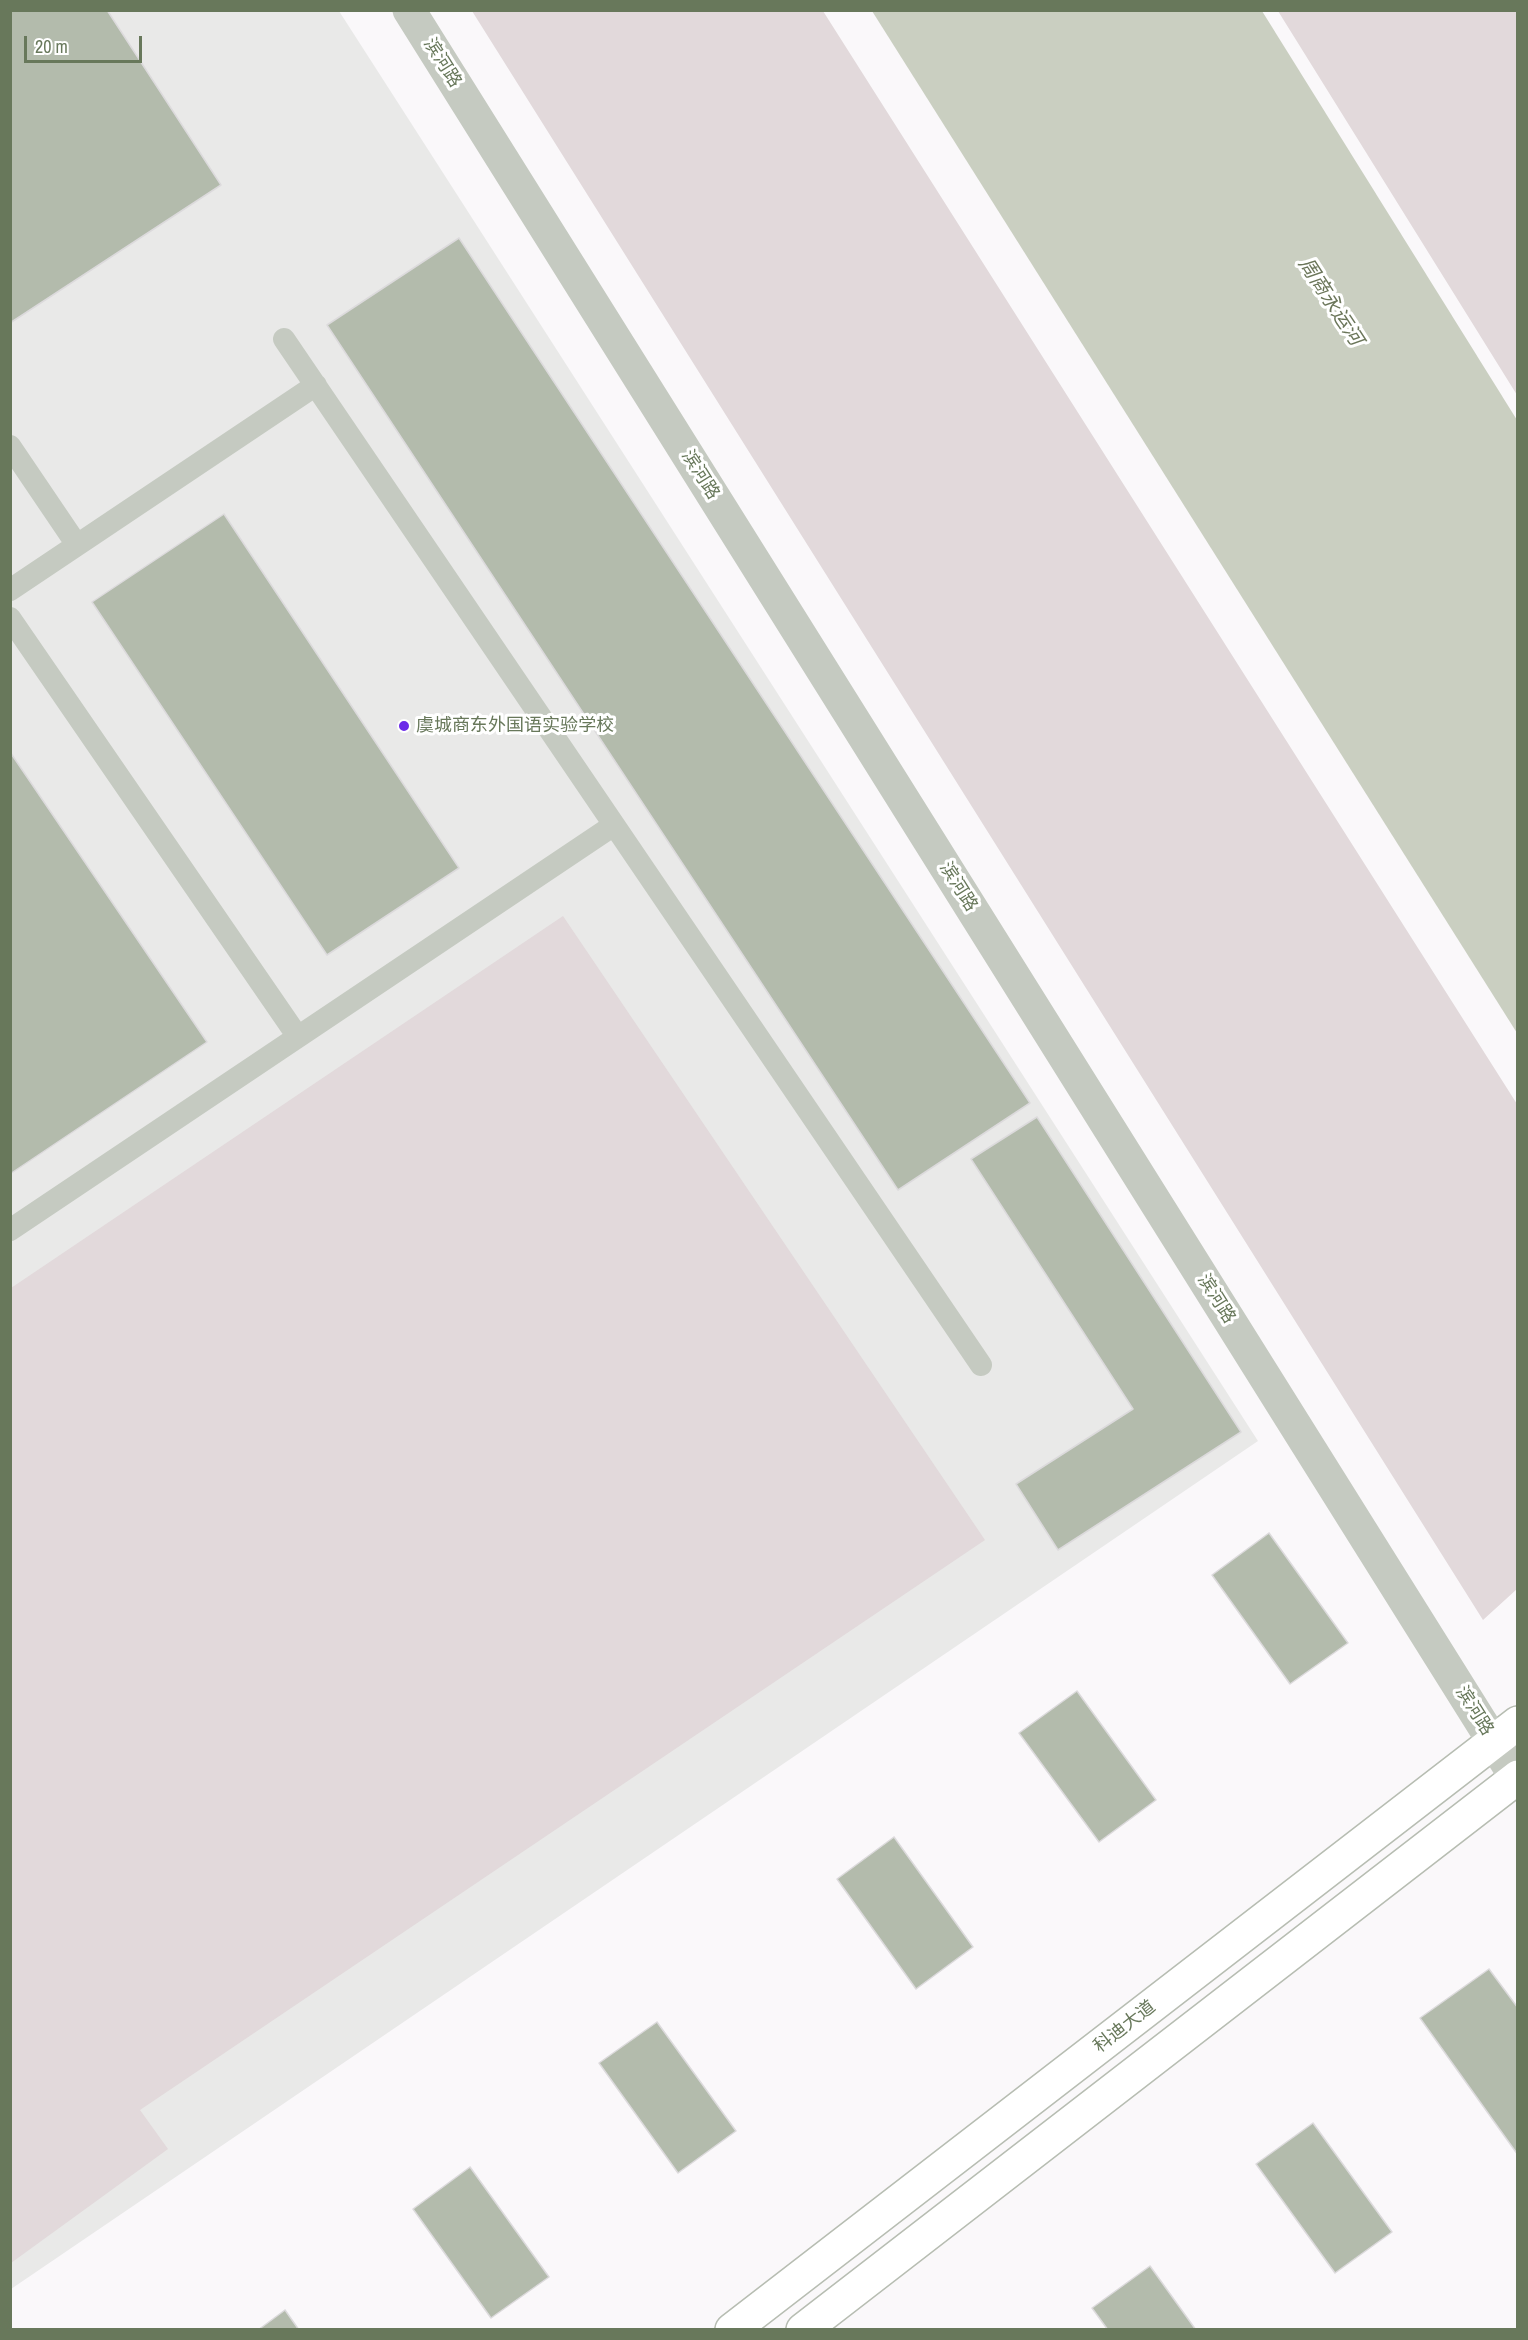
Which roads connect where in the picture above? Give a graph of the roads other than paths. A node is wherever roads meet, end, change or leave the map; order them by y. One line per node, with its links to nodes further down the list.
1 (409, 10): 12 (street, 滨河路)
2 (284, 339): 3 (lane)
3 (316, 385): 5 (lane); 8 (lane)
4 (10, 446): 5 (lane)
5 (77, 545): 6 (lane)
6 (10, 590)
7 (10, 618): 9 (lane)
8 (614, 825): 9 (lane); 11 (lane)
9 (298, 1037): 10 (lane)
10 (10, 1230)
11 (981, 1365)
12 (1512, 1761): 13 (main road, 科迪大道); 14 (main road)
13 (732, 2330)
14 (803, 2330)

